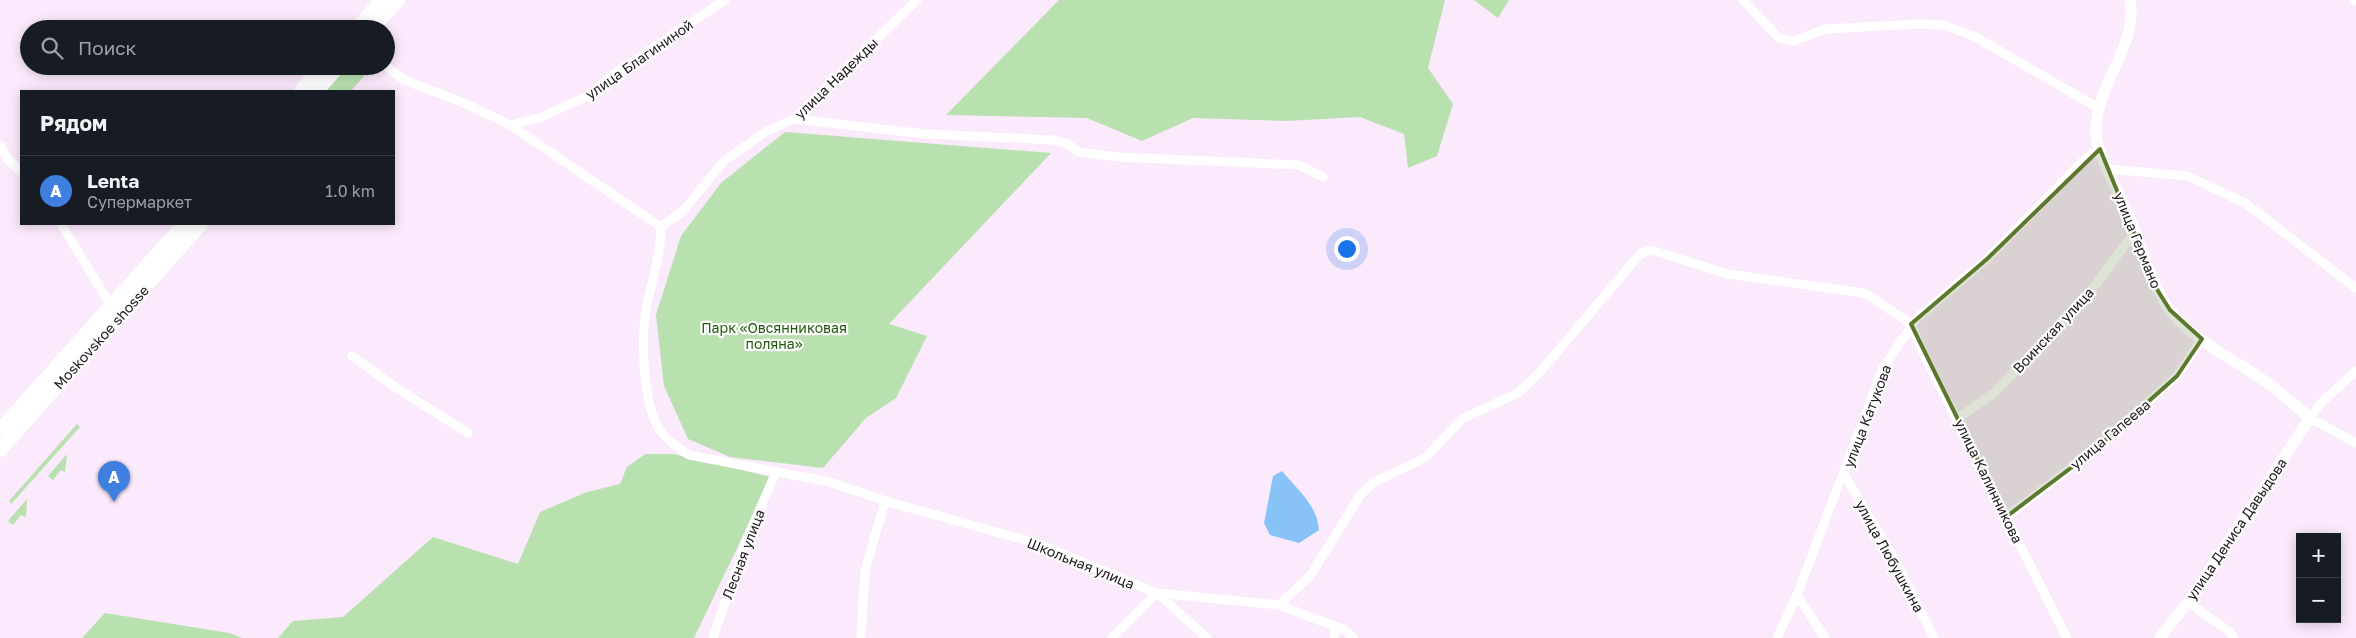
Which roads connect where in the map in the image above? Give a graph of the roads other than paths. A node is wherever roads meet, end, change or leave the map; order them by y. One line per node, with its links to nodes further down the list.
1 (382, 0): 7 (main road)
2 (398, 0): 8 (main road)
3 (725, 0): 16 (street, улица Благининой)
4 (917, 0): 15 (street, улица Надежды)
5 (1743, 0): 14 (street)
6 (2130, 0): 14 (main road, улица Германо)
7 (364, 20)
8 (380, 20)
9 (395, 73): 16 (street)
10 (315, 75): 12 (main road)
11 (331, 75): 13 (main road)
12 (302, 90)
13 (319, 90)
14 (2100, 109): 18 (main road, улица Германо)
15 (794, 119): 21 (street); 25 (street, улица Надежды)
16 (510, 125): 25 (street)
17 (0, 145): 20 (street)
18 (2100, 149): 19 (main road, улица Германо); 29 (street, улица Катукова)
19 (2108, 169): 26 (main road, улица Германо); 27 (street)
20 (20, 171)
21 (1322, 177)
22 (62, 225): 28 (street)
23 (183, 225): 28 (main road, Moskovskoe shosse)
24 (200, 225): 28 (main road, Moskovskoe shosse)
25 (661, 227): 39 (street, Школьная улица)
26 (2136, 230): 30 (main road, улица Германо); 33 (street, Воинская улица)
27 (2356, 288)
28 (114, 313): 35 (main road, Moskovskoe shosse); 38 (main road, Moskovskoe shosse)
29 (1911, 324): 33 (street, улица Калинникова); 40 (street, улица Катукова); 46 (street)
30 (2202, 339): 34 (main road, улица Германо); 42 (street, улица Гапеева)
31 (352, 356): 36 (street)
32 (2356, 371): 34 (street)
33 (1958, 418): 42 (street, улица Калинникова)
34 (2310, 418): 37 (street); 45 (main road, улица Дениса Давыдова)
35 (0, 430)
36 (468, 433)
37 (2356, 444)
38 (0, 450)
39 (776, 472): 41 (street, Школьная улица); 48 (street, Лесная улица)
40 (1844, 474): 44 (street, улица Катукова); 56 (street, улица Любушкина)
41 (885, 501): 43 (street, Школьная улица); 49 (street)
42 (2006, 517): 57 (street, улица Калинникова)
43 (1157, 593): 46 (street, Школьная улица); 50 (street); 51 (street)
44 (1797, 595): 54 (street, улица Катукова); 55 (street)
45 (2188, 602): 58 (main road, улица Дениса Давыдова); 59 (street)
46 (1279, 605): 47 (street, Школьная улица)
47 (1336, 626): 52 (street); 53 (street, Школьная улица)
48 (713, 638)
49 (861, 638)
50 (1112, 638)
51 (1207, 638)
52 (1334, 638)
53 (1354, 638)
54 (1777, 638)
55 (1825, 638)
56 (1934, 638)
57 (2068, 638)
58 (2160, 638)
59 (2234, 638)

